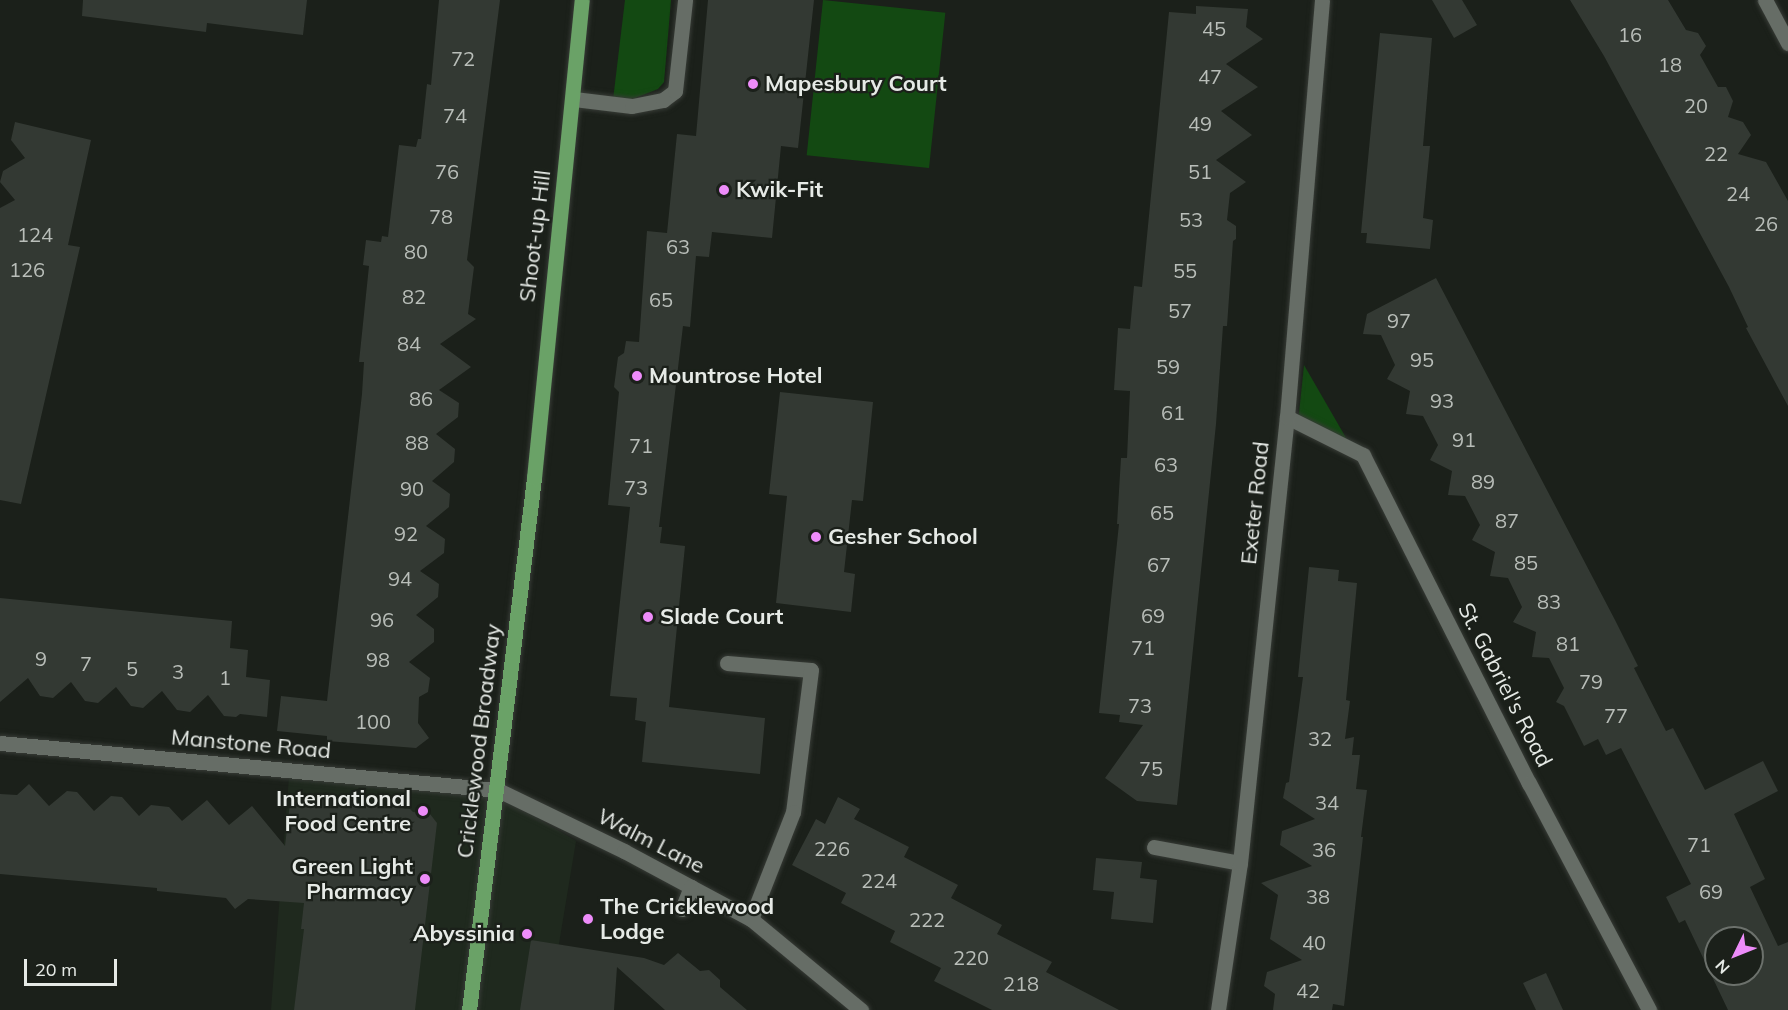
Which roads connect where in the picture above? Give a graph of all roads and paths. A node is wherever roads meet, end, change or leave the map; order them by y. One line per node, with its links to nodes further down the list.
1 (582, 0): 6 (main road, Shoot-up Hill)
2 (685, 0): 6 (street)
3 (1322, 0): 7 (street, Exeter Road)
4 (1765, 0): 5 (street)
5 (1788, 43)
6 (574, 99): 8 (main road, Shoot-up Hill)
7 (1287, 417): 13 (street, Exeter Road); 20 (street, St. Gabriel's Road)
8 (534, 478): 11 (main road, Cricklewood Broadway)
9 (727, 663): 16 (street)
10 (0, 743): 11 (street, Manstone Road)
11 (498, 790): 14 (street, Walm Lane); 17 (main road, Cricklewood Broadway)
12 (1154, 847): 13 (street)
13 (1240, 863): 19 (street, Exeter Road)
14 (691, 887): 15 (street); 16 (street, Walm Lane)
15 (682, 909)
16 (751, 919): 18 (street, Walm Lane)
17 (469, 1010)
18 (861, 1010)
19 (1218, 1010)
20 (1649, 1010)

